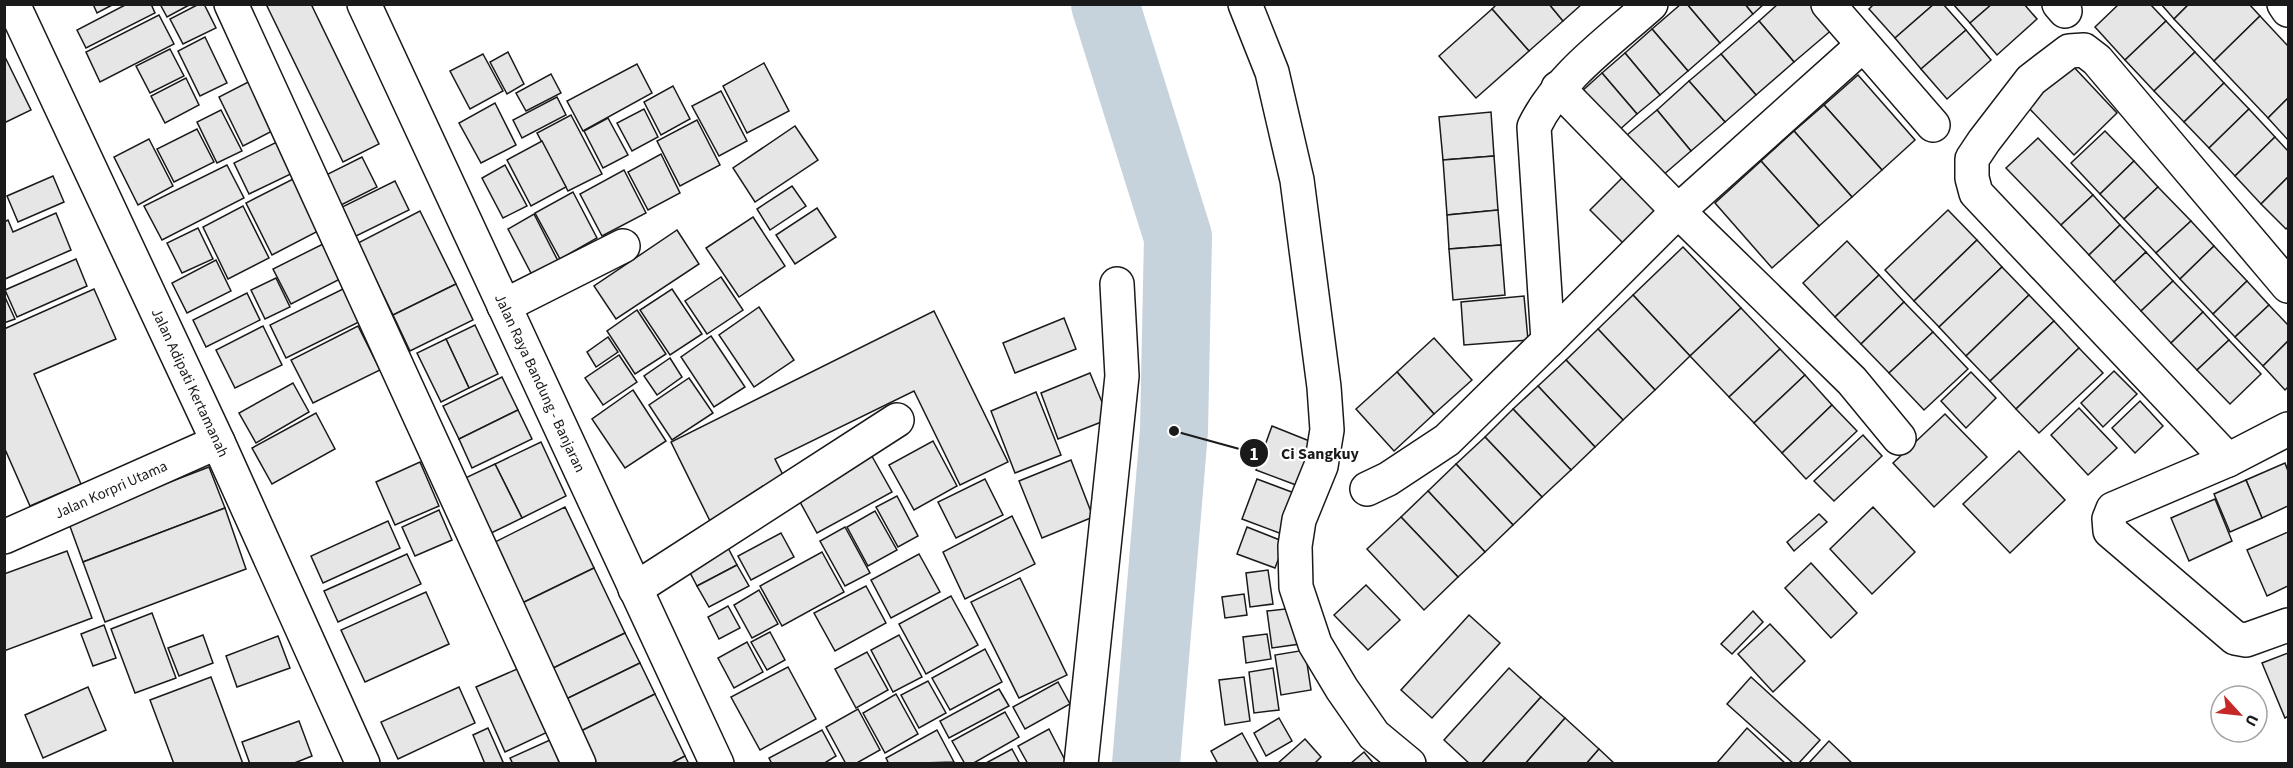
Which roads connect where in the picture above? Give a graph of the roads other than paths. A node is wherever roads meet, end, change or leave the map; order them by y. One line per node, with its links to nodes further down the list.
1 (13, 4): 21 (street, Jalan Adipati Kertamanah)
2 (231, 4): 28 (street)
3 (364, 4): 16 (street, Jalan Raya Bandung - Banjaran)
4 (1245, 4): 31 (street)
5 (1651, 4): 10 (street)
6 (1828, 4): 9 (street)
7 (2284, 4): 8 (street)
8 (2289, 10)
9 (1863, 45): 11 (street); 12 (street)
10 (1558, 88): 12 (street); 17 (street)
11 (1933, 125)
12 (1678, 211): 17 (street); 20 (street)
13 (623, 246): 16 (street)
14 (1117, 285): 30 (street)
15 (2289, 286): 22 (street)
16 (504, 306): 25 (street, Jalan Raya Bandung - Banjaran)
17 (1548, 341): 23 (street)
18 (897, 420): 25 (street)
19 (2289, 429): 22 (street)
20 (1899, 438)
21 (218, 442): 24 (street, Jalan Korpri Utama); 27 (street, Jalan Adipati Kertamanah)
22 (2228, 460): 26 (street)
23 (1367, 489)
24 (4, 537)
25 (635, 589): 29 (street, Jalan Raya Bandung - Banjaran)
26 (2289, 625)
27 (363, 764)
28 (579, 764)
29 (717, 764)
30 (1081, 764)
31 (1409, 764)

